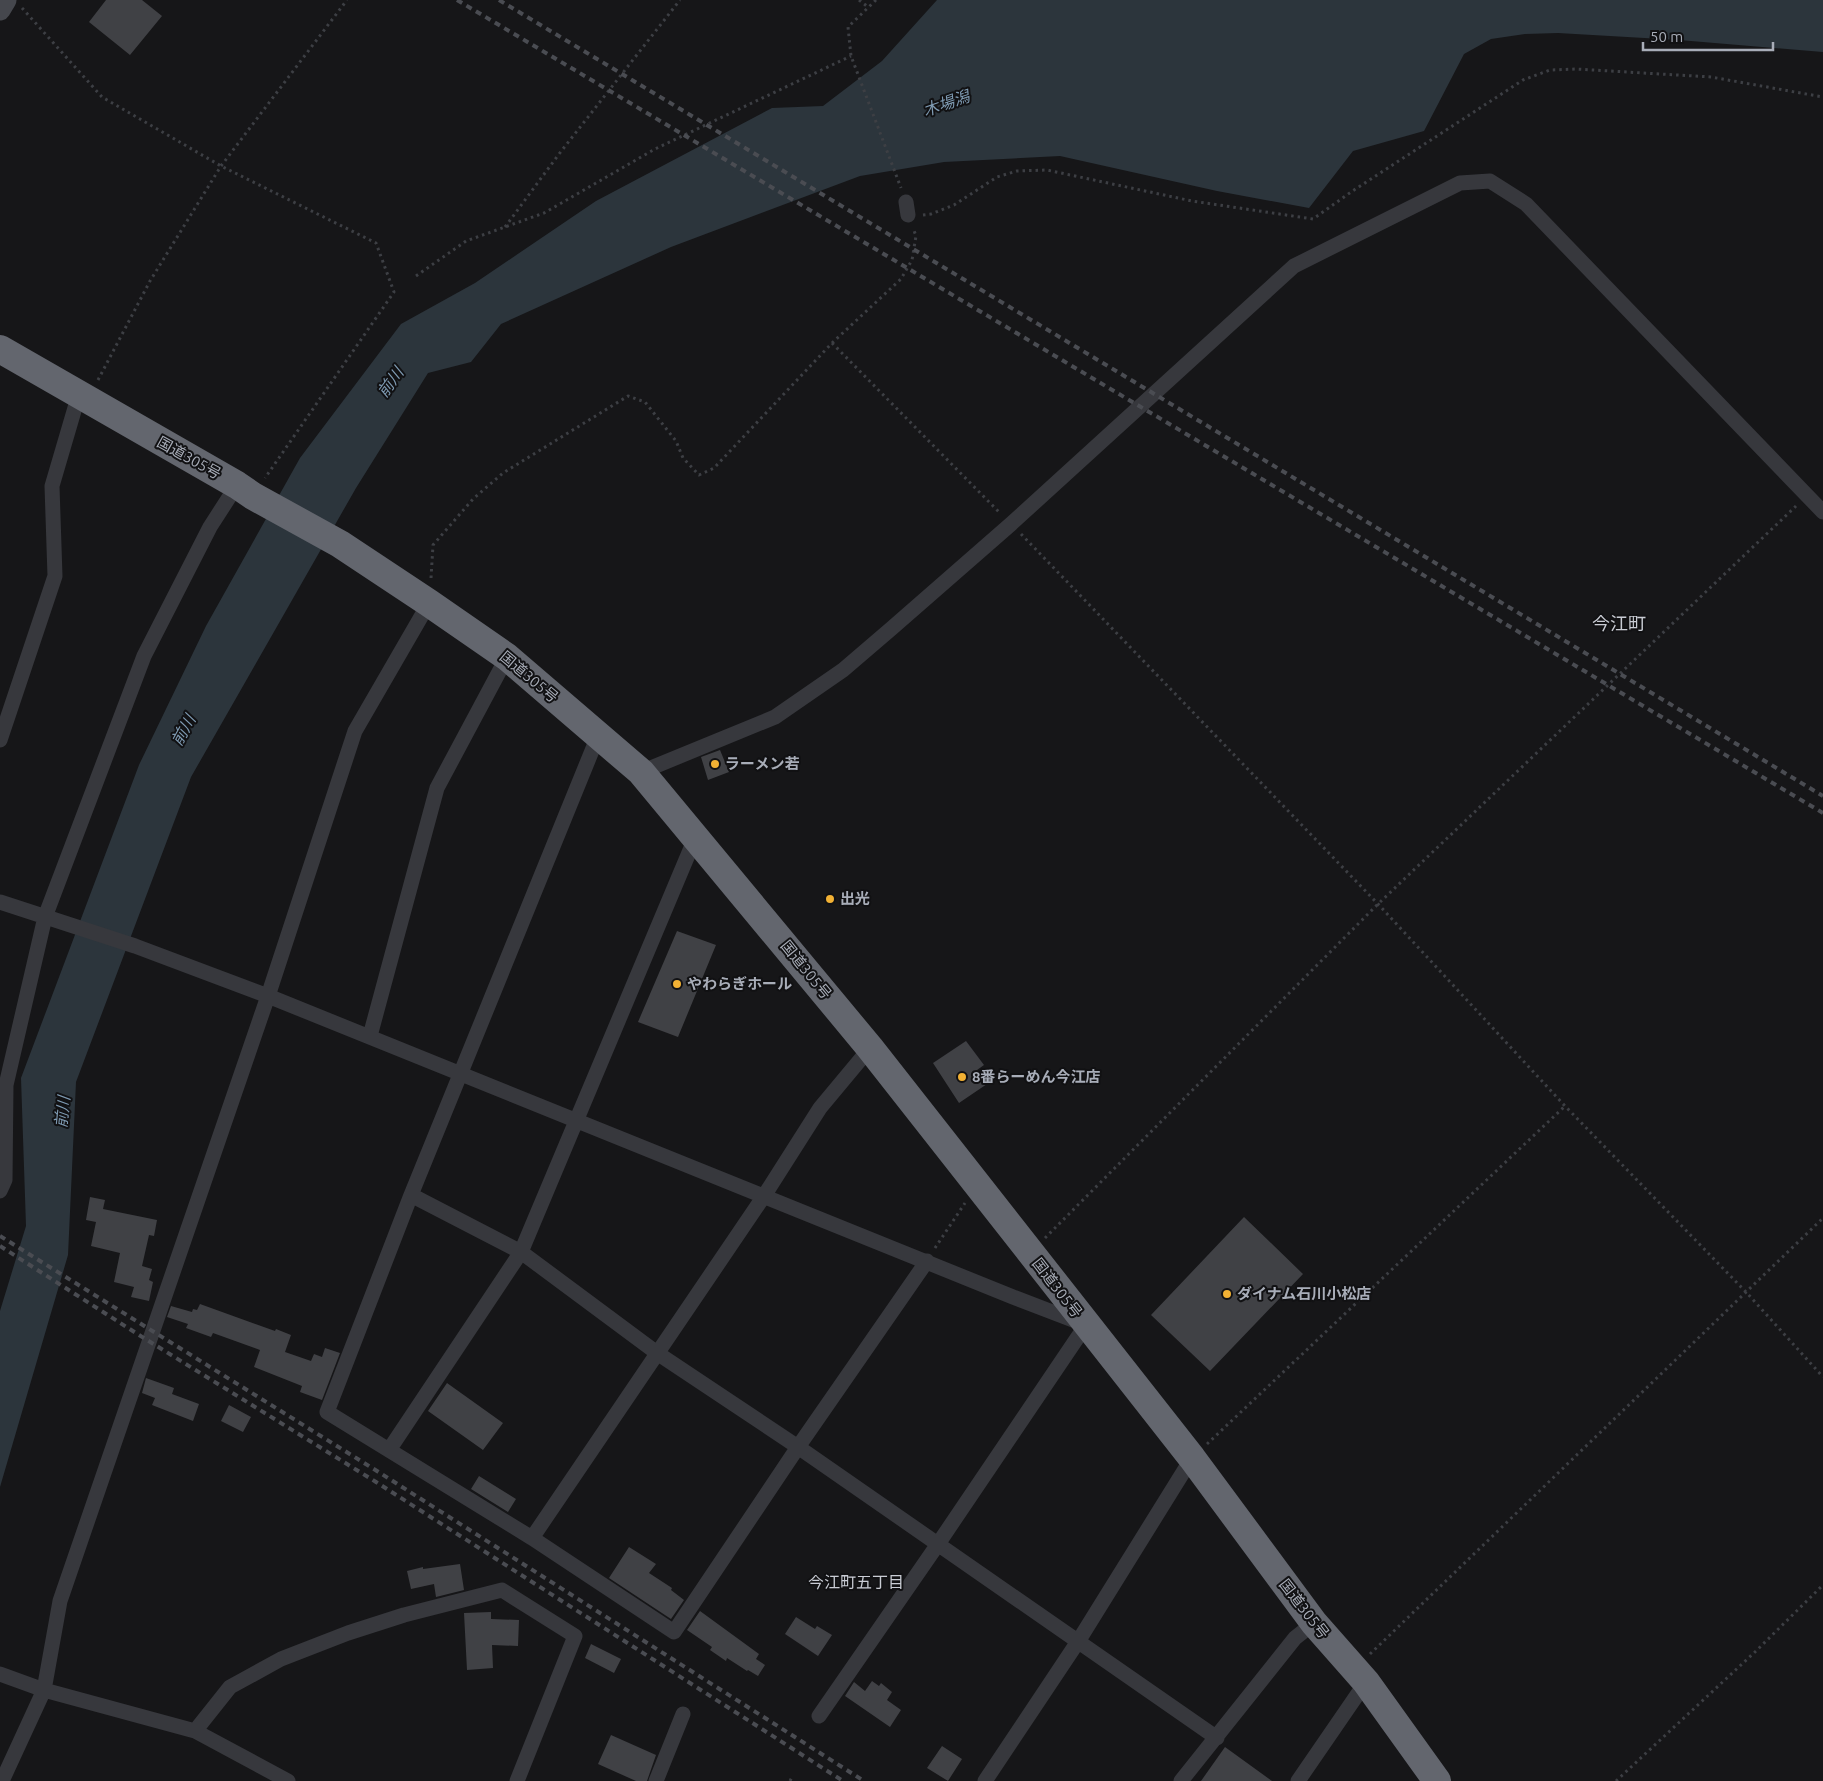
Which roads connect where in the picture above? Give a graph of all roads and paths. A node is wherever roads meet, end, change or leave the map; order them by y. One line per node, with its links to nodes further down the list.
1 (347, 0): 10 (path)
2 (680, 0): 12 (path)
3 (859, 0): 6 (path)
4 (876, 0): 6 (path)
5 (13, 3): 7 (street); 10 (path)
6 (868, 7): 8 (path)
7 (0, 10)
8 (851, 56): 11 (path); 12 (path)
9 (1823, 97): 11 (path)
10 (221, 166): 16 (path); 17 (path)
11 (907, 209): 14 (path)
12 (505, 228): 13 (path)
13 (416, 276)
14 (832, 343): 20 (path); 21 (path)
15 (0, 349): 16 (highway, 国道305号)
16 (83, 397): 17 (highway, 国道305号); 24 (street)
17 (245, 491): 21 (highway, 国道305号); 29 (street)
18 (1807, 495): 19 (street); 20 (street); 28 (path)
19 (1823, 512)
20 (1011, 524): 25 (street); 28 (path)
21 (429, 603): 22 (highway, 国道305号); 30 (street)
22 (507, 658): 23 (highway, 国道305号); 31 (street)
23 (598, 736): 25 (highway, 国道305号); 33 (street)
24 (0, 740)
25 (641, 772): 26 (highway, 国道305号)
26 (696, 836): 32 (highway, 国道305号); 35 (street)
27 (0, 902): 29 (street)
28 (1378, 904): 34 (path); 42 (path)
29 (45, 917): 30 (street); 37 (street)
30 (268, 996): 31 (street); 58 (street)
31 (370, 1036): 33 (street)
32 (870, 1048): 36 (highway, 国道305号); 39 (street)
33 (459, 1072): 35 (street); 38 (street)
34 (1565, 1106): 44 (path); 50 (path)
35 (577, 1120): 39 (street); 41 (street)
36 (978, 1184): 42 (highway, 国道305号); 43 (path)
37 (0, 1191)
38 (411, 1195): 41 (street); 49 (street)
39 (764, 1196): 43 (street); 46 (street)
40 (1823, 1218): 44 (path)
41 (521, 1252): 46 (street); 49 (street)
42 (1031, 1253): 45 (highway, 国道305号)
43 (927, 1261): 45 (street); 48 (street)
44 (1746, 1292): 47 (path); 57 (path)
45 (1086, 1325): 50 (highway, 国道305号); 52 (street)
46 (657, 1353): 48 (street); 51 (street)
47 (1823, 1377)
48 (798, 1447): 51 (street); 52 (street)
49 (389, 1450): 51 (street)
50 (1192, 1458): 54 (highway, 国道305号); 55 (street)
51 (532, 1538)
52 (938, 1544): 55 (street); 60 (street)
53 (1823, 1585): 71 (path)
54 (1314, 1623): 57 (highway, 国道305号); 62 (street)
55 (1079, 1640): 62 (street); 67 (street)
56 (0, 1674): 58 (street)
57 (1360, 1676): 69 (street); 70 (highway, 国道305号)
58 (44, 1690): 61 (street); 63 (street)
59 (683, 1714): 66 (street)
60 (819, 1716)
61 (195, 1732): 64 (street); 65 (street)
62 (1217, 1738): 68 (street)
63 (2, 1781)
64 (288, 1781)
65 (517, 1781)
66 (656, 1781)
67 (985, 1781)
68 (1181, 1781)
69 (1298, 1781)
70 (1438, 1781)
71 (1616, 1781)

